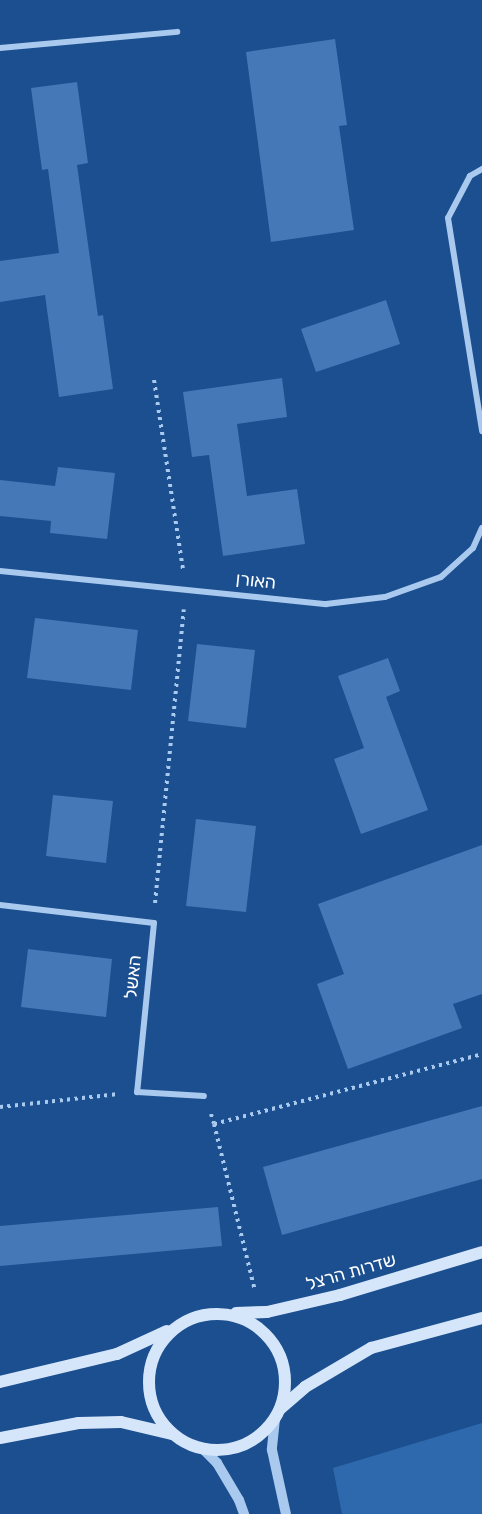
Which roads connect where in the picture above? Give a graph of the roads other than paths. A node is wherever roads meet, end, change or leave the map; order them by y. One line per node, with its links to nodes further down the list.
1 (177, 32): 2 (street)
2 (0, 48)
3 (482, 169): 4 (street)
4 (482, 431)
5 (482, 528): 6 (street, האורן)
6 (0, 571)
7 (0, 905): 8 (street, האשל)
8 (204, 1096)
9 (482, 1252): 10 (main road, שדרות הרצל)
10 (227, 1314): 12 (main road); 14 (main road)
11 (482, 1318): 14 (main road)
12 (179, 1325): 13 (main road); 15 (main road)
13 (0, 1382)
14 (278, 1414): 17 (main road); 19 (street)
15 (172, 1434): 16 (main road); 17 (main road)
16 (0, 1438)
17 (203, 1449): 18 (street)
18 (244, 1514)
19 (286, 1514)

